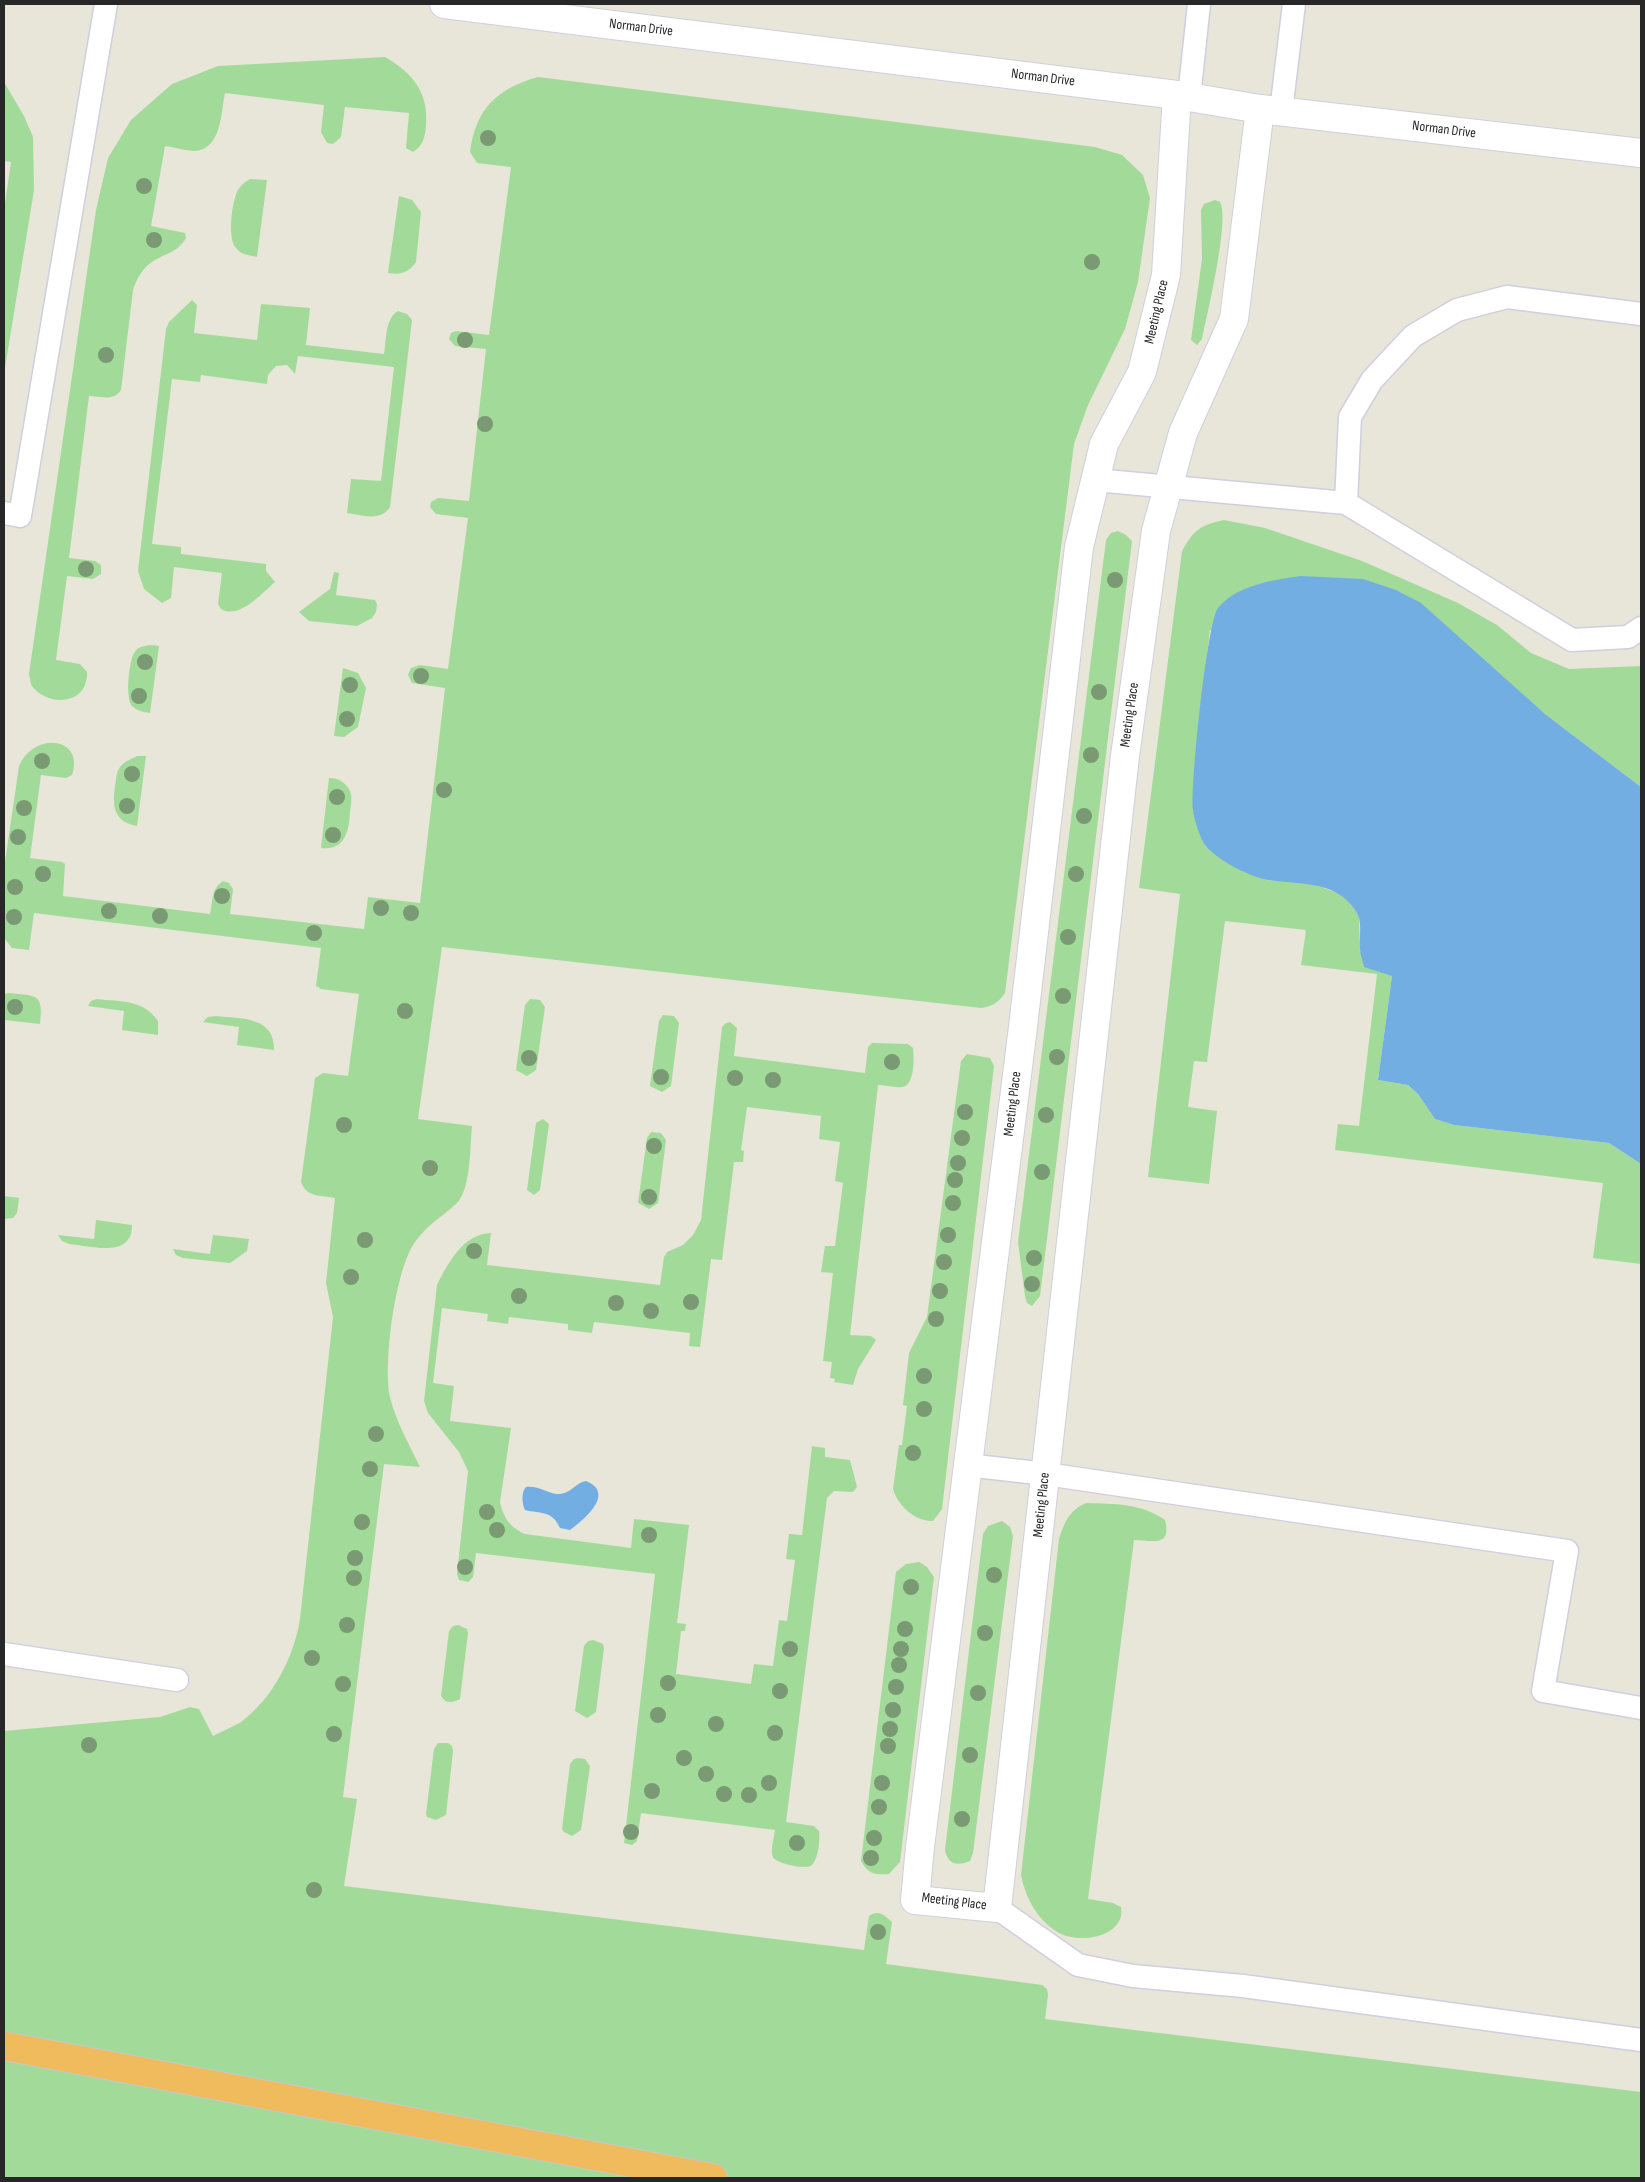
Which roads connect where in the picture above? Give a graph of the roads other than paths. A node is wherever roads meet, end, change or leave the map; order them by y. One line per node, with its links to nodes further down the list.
1 (106, 4): 13 (lane)
2 (444, 4): 5 (street, Norman Drive)
3 (1199, 4): 6 (lane)
4 (1294, 4): 7 (lane)
5 (563, 11): 6 (street, Norman Drive)
6 (1183, 96): 7 (street, Norman Drive); 10 (street, Meeting Place)
7 (1270, 110): 8 (street, Norman Drive); 11 (street, Meeting Place)
8 (1641, 152)
9 (1641, 314): 12 (lane)
10 (1095, 480): 11 (lane); 15 (street, Meeting Place)
11 (1169, 487): 12 (lane); 16 (street, Meeting Place)
12 (1346, 503): 14 (lane)
13 (4, 513)
14 (1641, 628)
15 (967, 1464): 16 (lane); 20 (street, Meeting Place)
16 (1046, 1474): 19 (lane); 20 (street, Meeting Place)
17 (4, 1654): 18 (lane)
18 (177, 1680)
19 (1641, 1708)
20 (997, 1908): 21 (lane)
21 (1641, 2040)
22 (4, 2046): 23 (highway)
23 (713, 2178)

